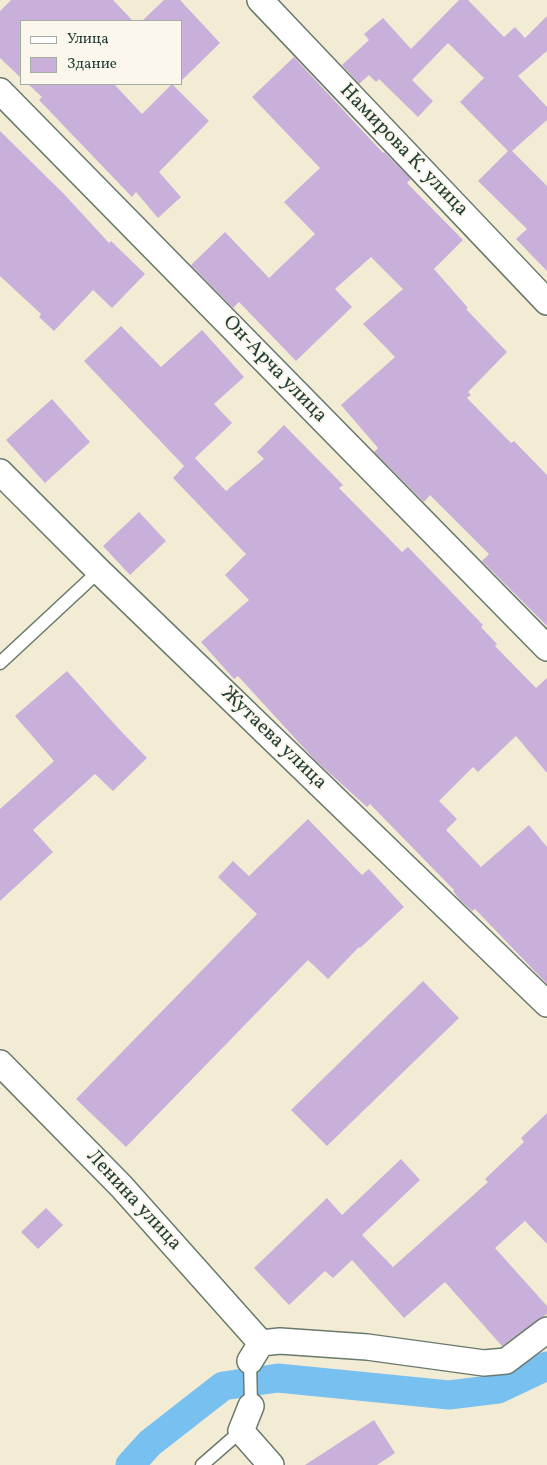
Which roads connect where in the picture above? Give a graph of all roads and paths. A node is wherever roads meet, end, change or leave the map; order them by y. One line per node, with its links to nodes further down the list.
1 (260, 0): 3 (street, Намирова К. улица)
2 (0, 91): 6 (street, Он-Арча улица)
3 (547, 302)
4 (0, 472): 5 (street, Жутаева улица)
5 (99, 572): 7 (lane); 8 (street, Жутаева улица)
6 (547, 648)
7 (0, 663)
8 (547, 1004)
9 (0, 1063): 11 (street, Ленина улица)
10 (547, 1330): 11 (street)
11 (256, 1352): 12 (lane)
12 (251, 1406): 13 (street)
13 (242, 1431): 14 (lane); 15 (street)
14 (202, 1465)
15 (271, 1465)

